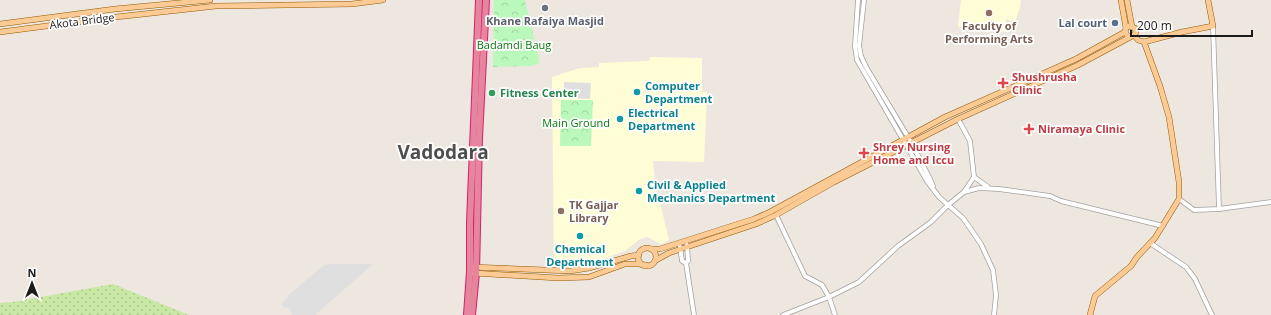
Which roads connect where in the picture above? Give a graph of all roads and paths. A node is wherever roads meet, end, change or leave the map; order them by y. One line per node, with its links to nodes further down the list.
1 (210, 0): 10 (main road)
2 (383, 0): 14 (main road, Akota Bridge)
3 (480, 0): 41 (highway)
4 (486, 0): 41 (highway)
5 (858, 0): 21 (street)
6 (864, 0): 21 (street)
7 (1121, 0): 13 (main road)
8 (1127, 0): 11 (main road)
9 (1208, 0): 12 (main road)
10 (0, 24)
11 (1132, 26): 13 (main road); 15 (main road)
12 (1213, 26): 16 (main road); 28 (street)
13 (1126, 30): 15 (main road); 17 (main road)
14 (0, 32)
15 (1133, 36): 16 (main road); 19 (main road)
16 (1144, 42): 25 (main road)
17 (959, 111): 18 (main road); 19 (main road)
18 (948, 116): 20 (main road); 21 (main road)
19 (960, 118): 20 (main road); 22 (street)
20 (951, 122): 21 (main road)
21 (907, 141): 27 (street); 29 (main road); 31 (main road)
22 (974, 177): 23 (street); 24 (street)
23 (990, 188): 24 (street); 30 (street)
24 (964, 192): 27 (street)
25 (1179, 199): 28 (street); 30 (main road)
26 (1271, 202): 28 (street)
27 (948, 205): 42 (street); 48 (street)
28 (1219, 209)
29 (776, 215): 34 (main road); 42 (street)
30 (1163, 226): 33 (main road)
31 (686, 240): 32 (main road); 34 (street)
32 (679, 242): 35 (main road); 36 (street)
33 (1150, 243): 49 (main road); 50 (street)
34 (687, 246): 36 (main road); 39 (street)
35 (652, 249): 37 (main road); 38 (main road)
36 (680, 249): 38 (main road); 39 (street)
37 (639, 255): 40 (main road); 41 (main road)
38 (656, 260): 40 (main road)
39 (686, 263): 45 (street)
40 (646, 265): 41 (main road)
41 (473, 270): 43 (highway); 44 (highway)
42 (829, 297): 46 (street); 47 (street)
43 (467, 315)
44 (472, 315)
45 (694, 315)
46 (783, 315)
47 (835, 315)
48 (994, 315)
49 (1090, 315)
50 (1212, 315)

